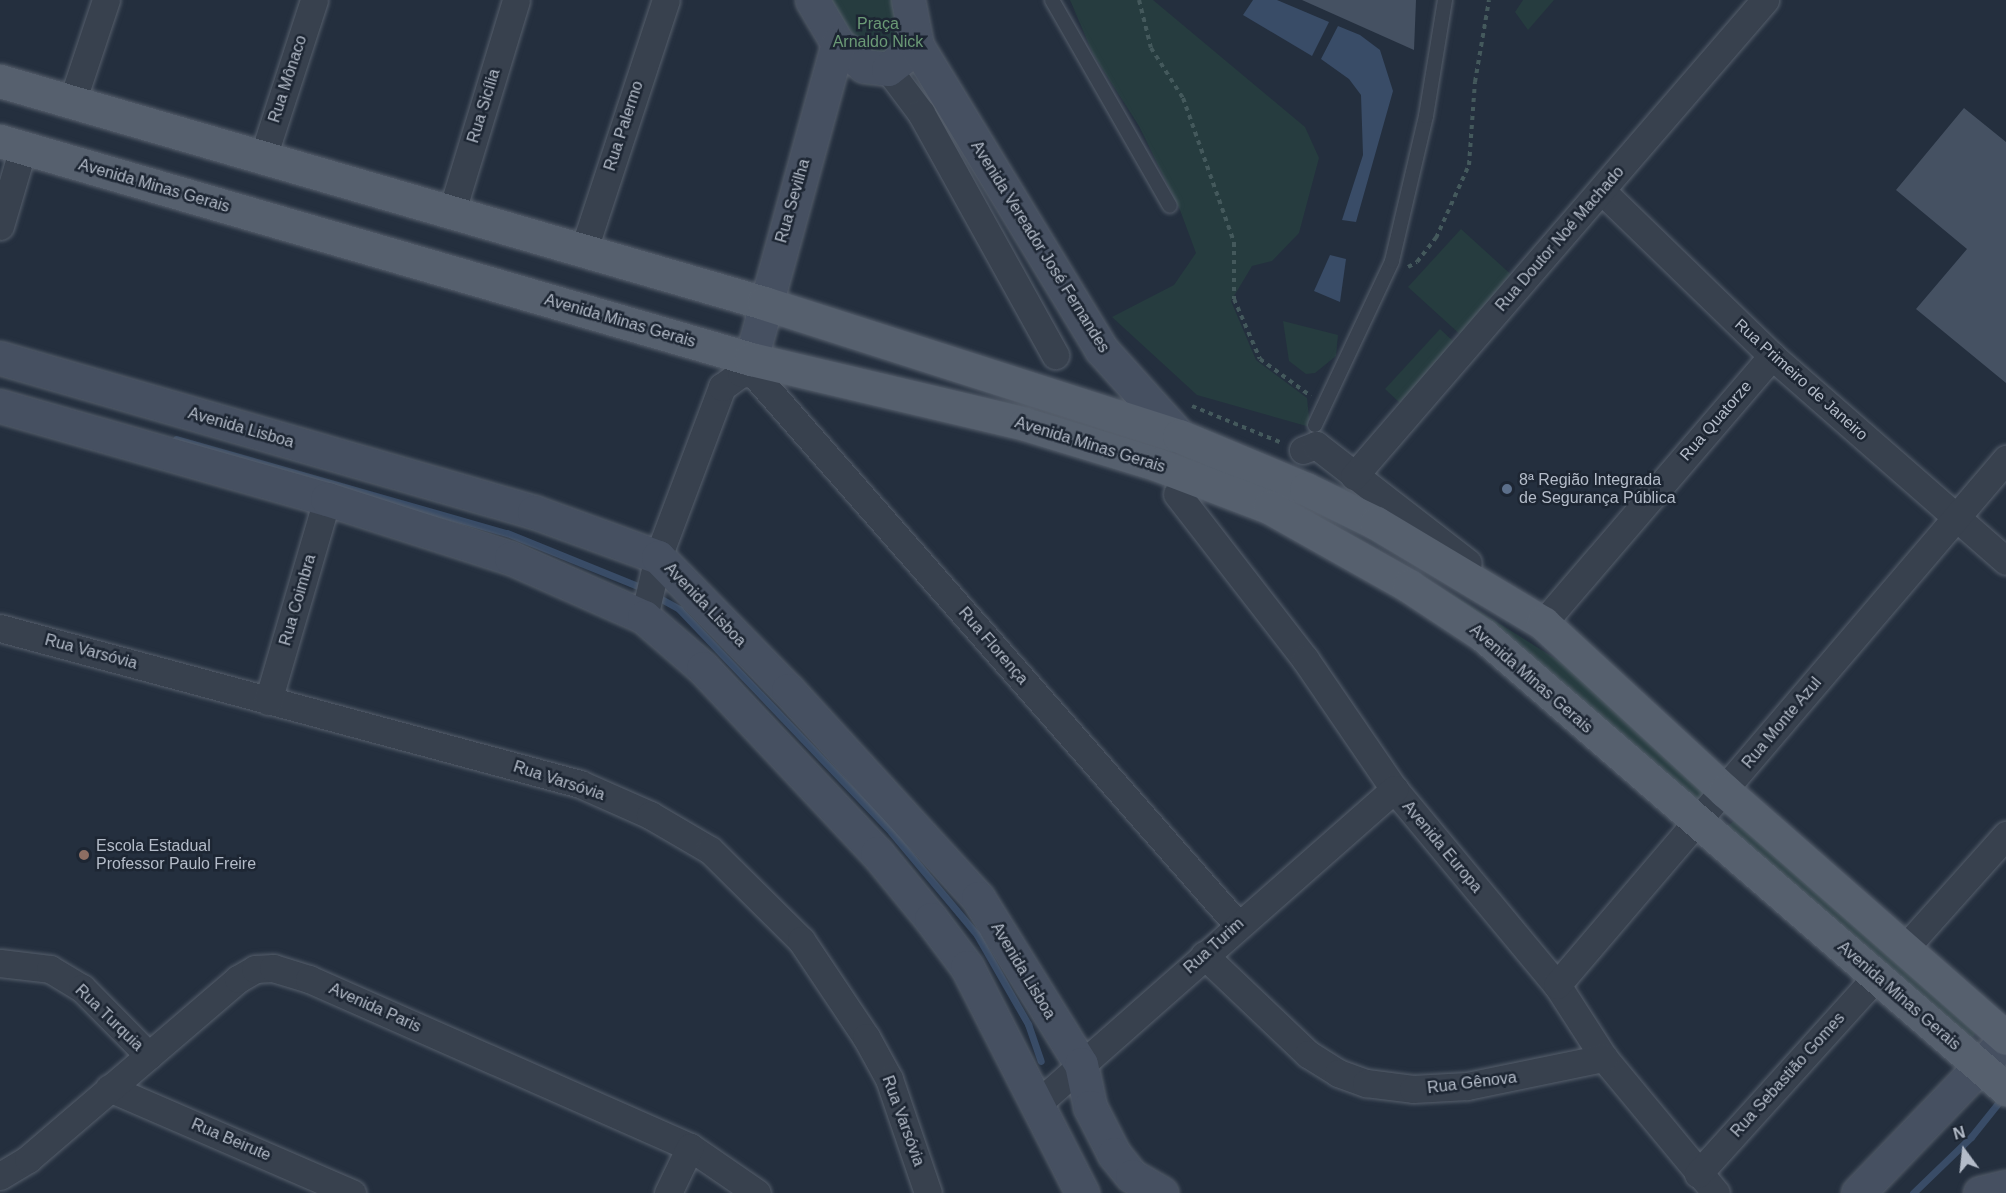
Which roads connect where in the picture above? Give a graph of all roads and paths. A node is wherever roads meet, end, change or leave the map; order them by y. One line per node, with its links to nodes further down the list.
1 (106, 0): 16 (street)
2 (314, 0): 18 (street, Rua Mônaco)
3 (516, 0): 21 (street, Rua Sicília)
4 (666, 0): 23 (street, Rua Palermo)
5 (812, 0): 12 (street)
6 (908, 0): 13 (street, Avenida Vereador José Fernandes)
7 (1052, 0): 20 (lane)
8 (1139, 0): 32 (path)
9 (1445, 0): 24 (lane)
10 (1489, 0): 24 (path)
11 (1765, 0): 19 (street, Rua Doutor Noé Machado)
12 (838, 44): 14 (street); 25 (street, Rua Sevilha)
13 (917, 46): 14 (street); 33 (street, Avenida Vereador José Fernandes)
14 (888, 69): 26 (street)
15 (0, 81): 16 (main road)
16 (72, 102): 18 (main road)
17 (11, 145): 22 (street); 29 (main road, Avenida Minas Gerais)
18 (263, 157): 21 (main road)
19 (1602, 191): 27 (street, Rua Primeiro de Janeiro); 35 (street, Rua Doutor Noé Machado)
20 (1170, 206)
21 (452, 211): 23 (main road)
22 (0, 226)
23 (583, 252): 25 (main road)
24 (1383, 280): 32 (lane)
25 (764, 303): 29 (street, Rua Sevilha); 33 (main road)
26 (1055, 355)
27 (1772, 356): 38 (street, Rua Primeiro de Janeiro); 42 (street, Rua Quatorze)
28 (0, 358): 39 (street, Avenida Lisboa)
29 (749, 366): 39 (street); 47 (main road, Avenida Minas Gerais); 49 (street, Rua Florença)
30 (1184, 400): 32 (path)
31 (0, 406): 37 (street)
32 (1315, 431): 35 (street)
33 (1179, 436): 42 (main road)
34 (2006, 459): 38 (street, Rua Monte Azul)
35 (1354, 476): 42 (street)
36 (1177, 494): 45 (street, Avenida Europa)
37 (327, 498): 41 (street); 44 (street, Rua Coimbra)
38 (1955, 517): 40 (street, Rua Primeiro de Janeiro); 46 (street, Rua Monte Azul)
39 (658, 557): 41 (street); 58 (street, Avenida Lisboa)
40 (2006, 561)
41 (644, 617): 62 (street)
42 (1537, 619): 46 (main road)
43 (0, 628): 44 (street, Rua Varsóvia)
44 (268, 700): 73 (street, Rua Varsóvia)
45 (1394, 789): 49 (street, Rua Turim); 54 (street, Avenida Europa)
46 (1725, 791): 47 (street, Rua Monte Azul); 50 (main road)
47 (1696, 823): 53 (main road, Avenida Minas Gerais); 54 (street, Rua Monte Azul)
48 (2006, 835): 50 (street)
49 (1237, 924): 51 (street, Rua Turim)
50 (1905, 948): 55 (main road)
51 (1204, 955): 57 (street, Rua Gênova); 58 (street, Rua Turim)
52 (0, 963): 56 (street, Rua Turquia)
53 (1877, 976): 59 (main road, Avenida Minas Gerais); 66 (street, Rua Sebastião Gomes)
54 (1557, 985): 57 (street, Avenida Europa)
55 (2006, 1039): 59 (street)
56 (149, 1056): 60 (street, Avenida Paris); 63 (street, Avenida Paris)
57 (1604, 1058): 66 (street, Avenida Europa)
58 (1081, 1064): 62 (street, Rua Turim); 67 (street, Avenida Lisboa)
59 (1981, 1065): 61 (main road, Avenida Minas Gerais); 76 (street)
60 (110, 1088): 64 (street, Avenida Paris); 70 (street, Rua Beirute)
61 (2006, 1089)
62 (1036, 1105): 74 (street)
63 (690, 1147): 71 (street); 72 (street, Avenida Paris)
64 (28, 1159): 65 (street, Avenida Paris); 69 (street, Avenida Paris)
65 (0, 1176)
66 (1707, 1184)
67 (1126, 1185): 75 (street, Avenida Lisboa)
68 (2006, 1187): 77 (street)
69 (9, 1193)
70 (352, 1193)
71 (668, 1193)
72 (756, 1193)
73 (928, 1193)
74 (1082, 1193)
75 (1161, 1193)
76 (1858, 1193)
77 (1980, 1193)

